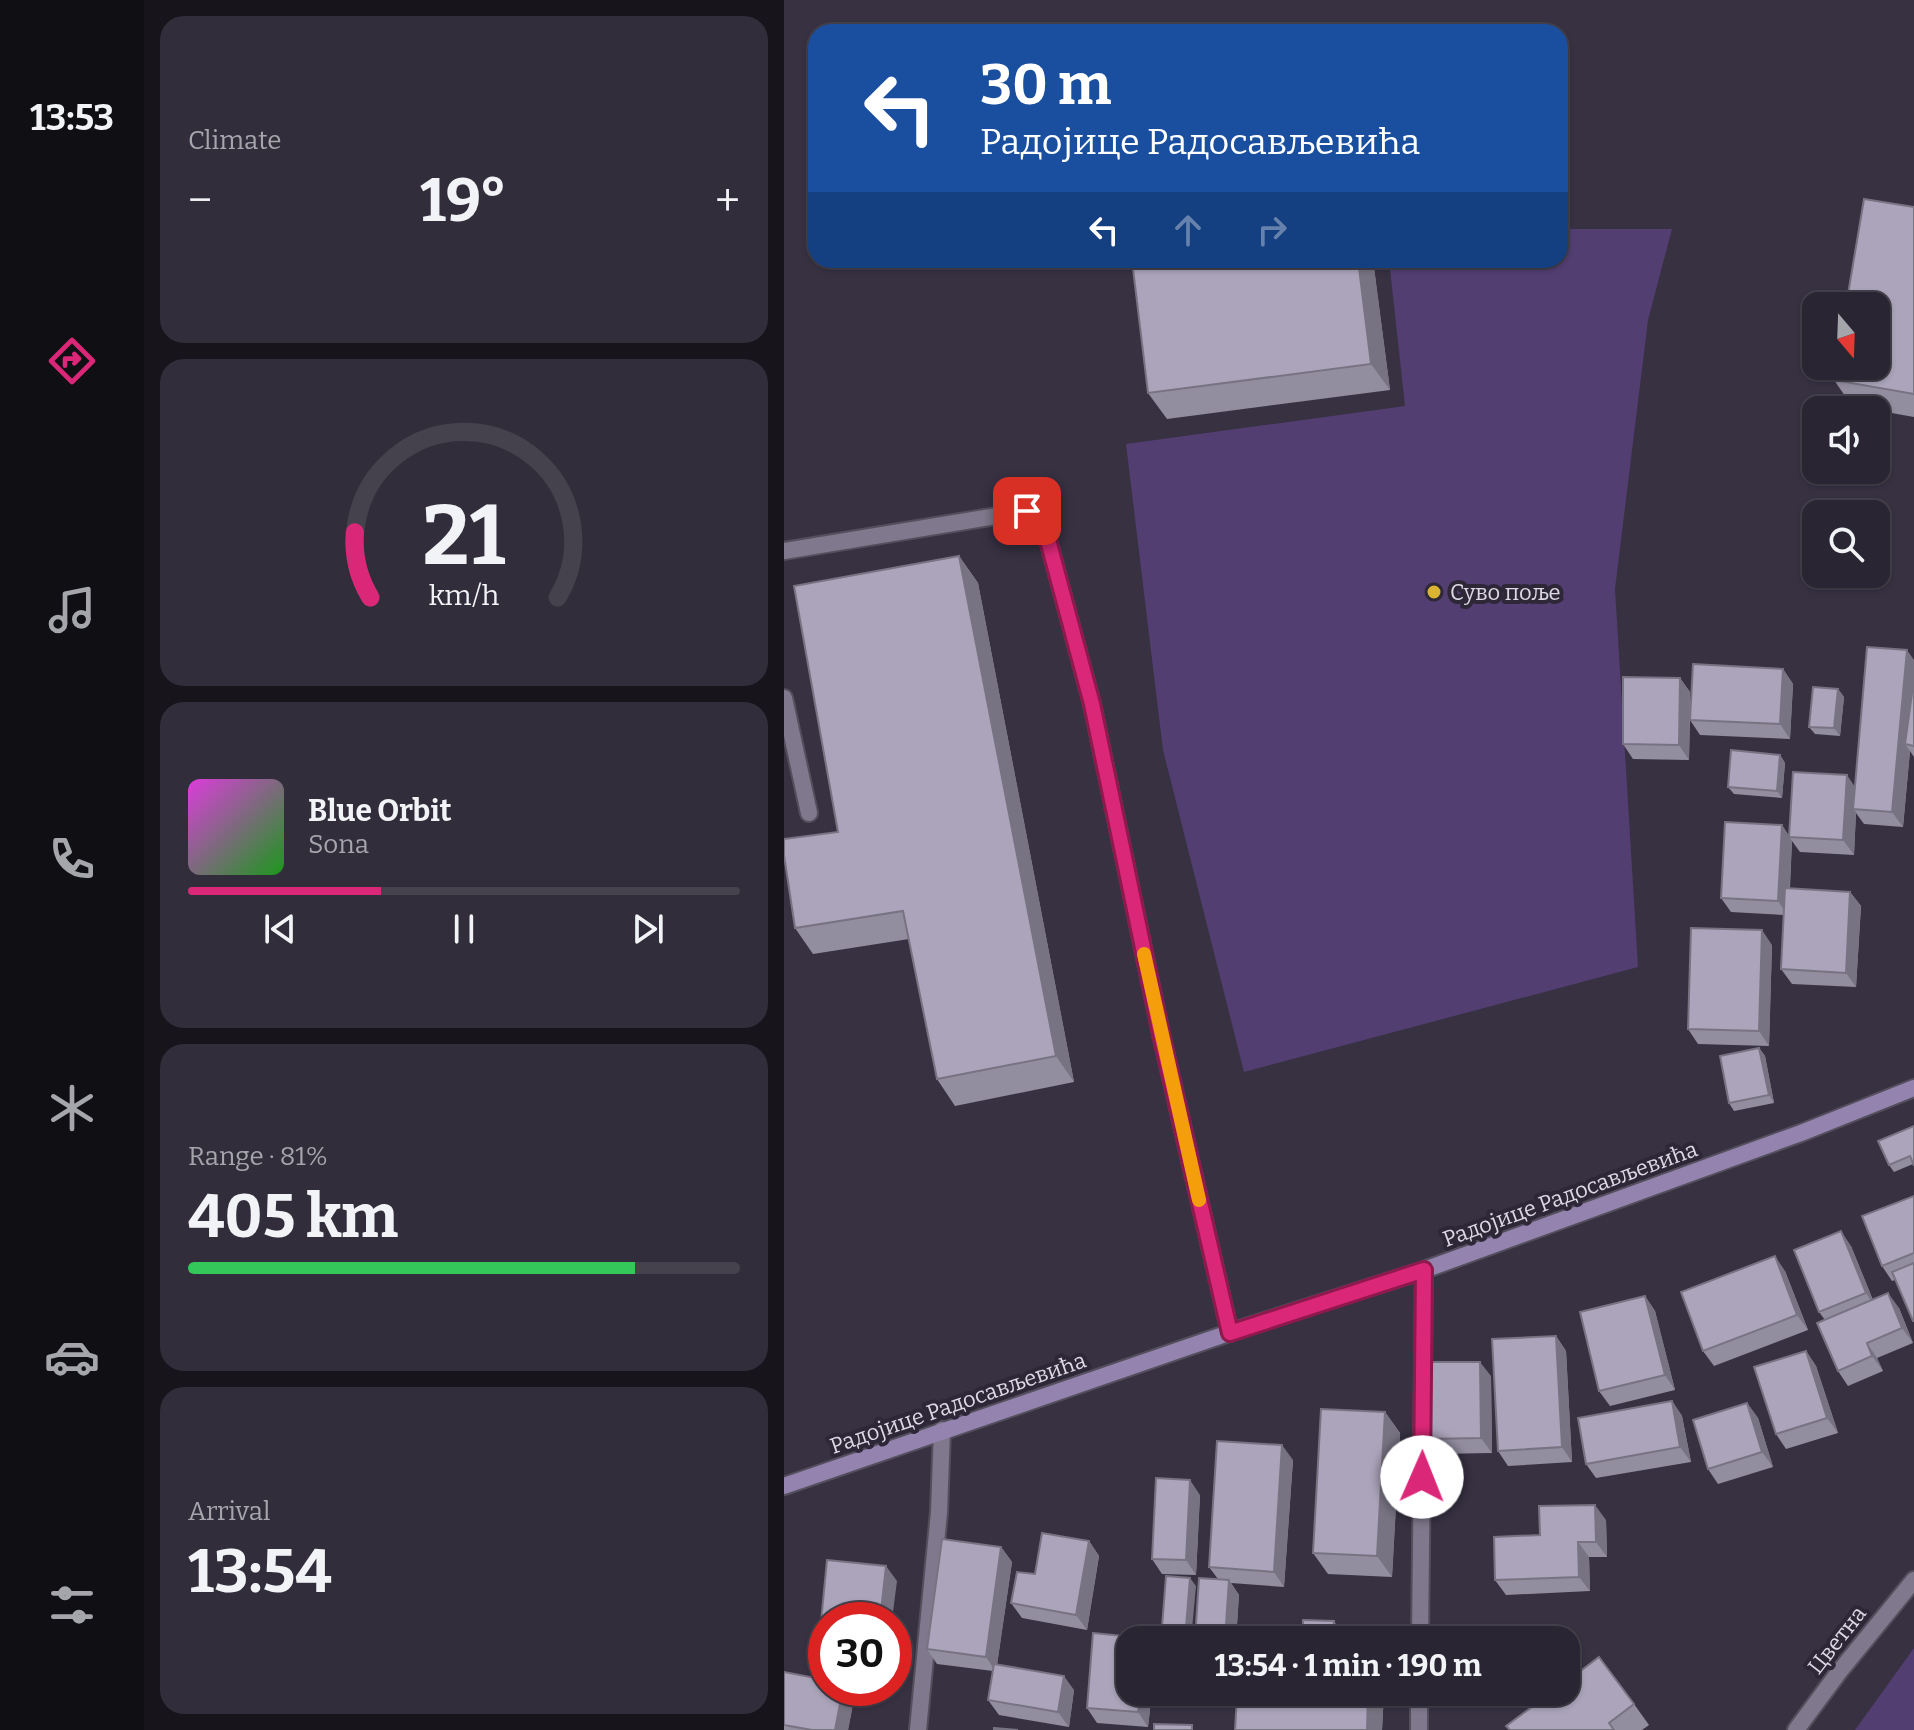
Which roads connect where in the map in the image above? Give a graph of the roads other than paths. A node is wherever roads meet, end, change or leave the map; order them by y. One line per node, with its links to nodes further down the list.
1 (784, 551): 6 (street)
2 (784, 698): 3 (street)
3 (809, 813)
4 (1914, 1088): 5 (main road, Радојице Радосављевића)
5 (1424, 1270): 6 (main road, Радојице Радосављевића); 10 (street)
6 (1230, 1333): 7 (main road, Радојице Радосављевића)
7 (942, 1430): 8 (main road, Радојице Радосављевића); 12 (street)
8 (784, 1486)
9 (1914, 1580): 14 (street, Цветна)
10 (1420, 1626)
11 (1419, 1706): 13 (street)
12 (918, 1730)
13 (1419, 1730)
14 (1796, 1730)

